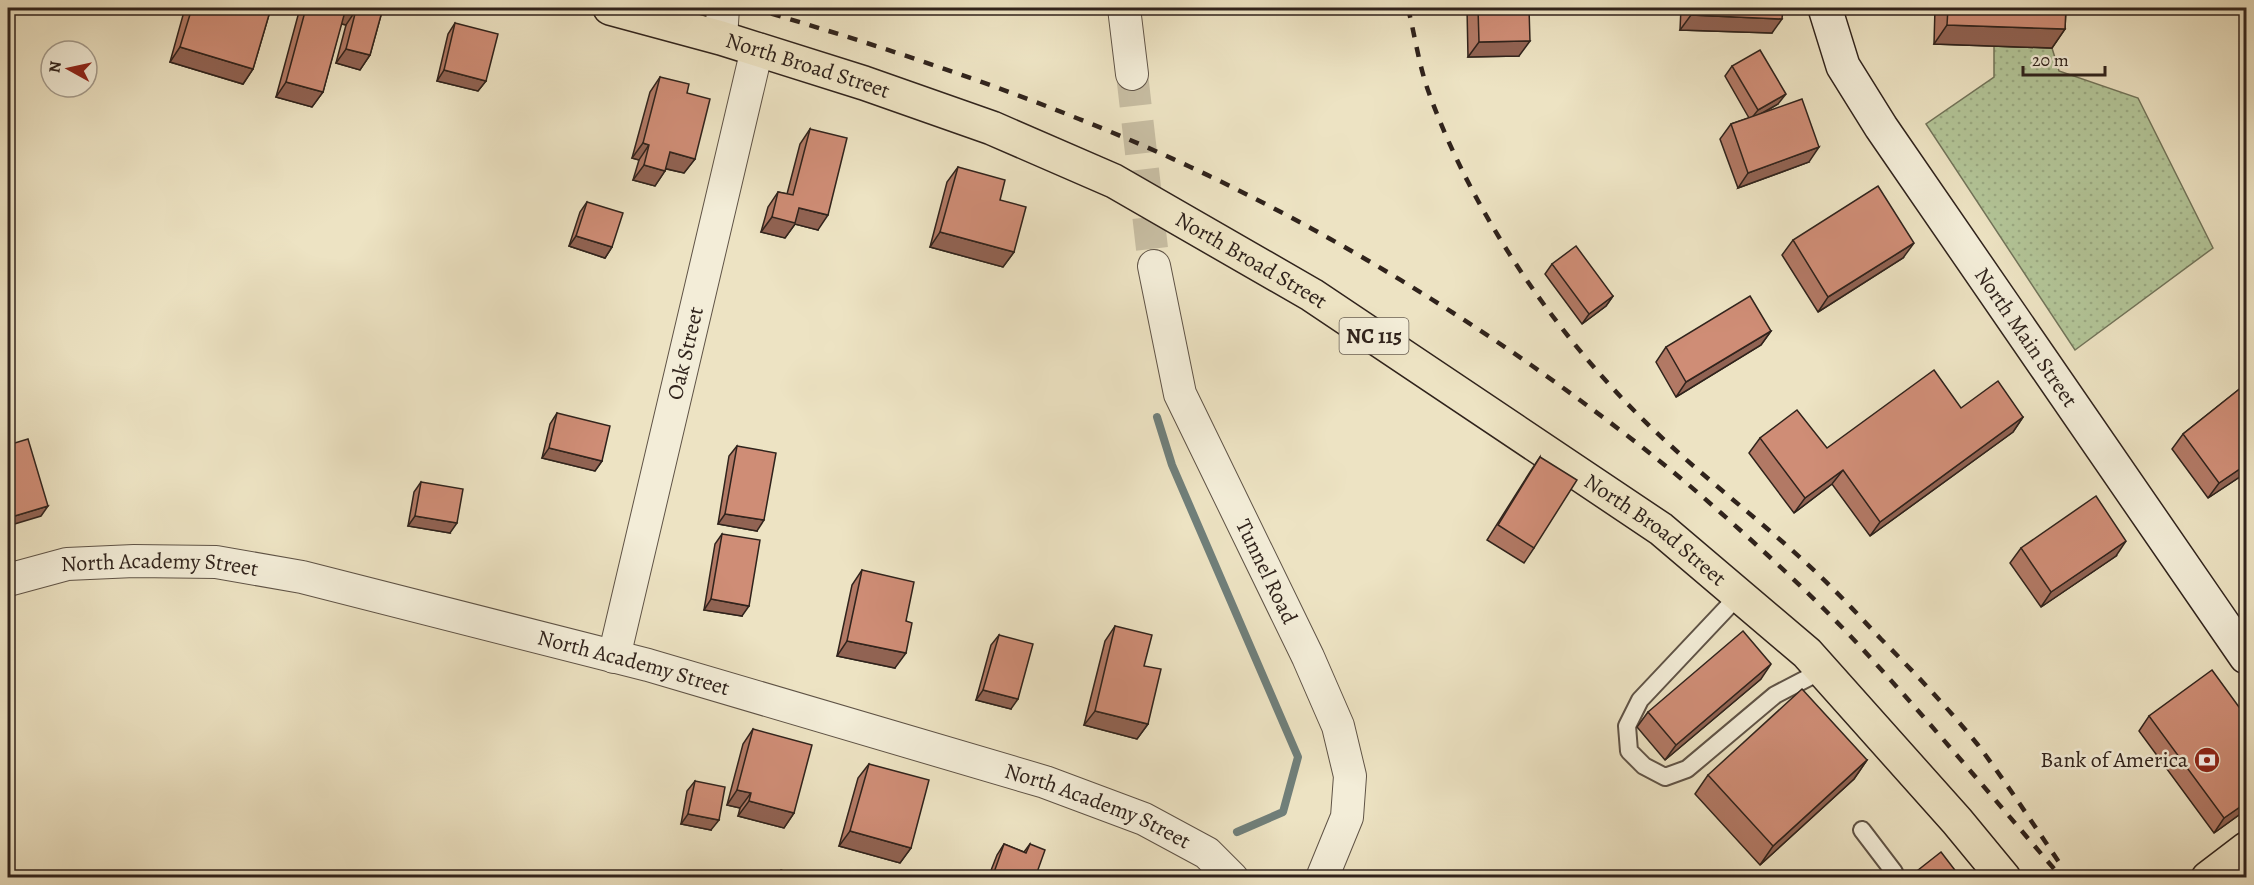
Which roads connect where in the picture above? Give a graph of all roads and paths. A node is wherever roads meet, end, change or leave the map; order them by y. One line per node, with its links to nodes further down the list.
1 (610, 8): 4 (main road, North Broad Street / NC 115)
2 (1124, 8): 6 (street)
3 (1825, 8): 11 (main road, North Main Street)
4 (722, 23): 5 (main road, North Broad Street / NC 115)
5 (757, 49): 9 (main road, North Broad Street / NC 115); 10 (street, Oak Street)
6 (1132, 74)
7 (1154, 266): 16 (street, Tunnel Road)
8 (8, 580): 10 (street, North Academy Street)
9 (1739, 596): 12 (main road, North Broad Street / NC 115); 12 (lane)
10 (614, 657): 15 (street, North Academy Street)
11 (2247, 657)
12 (1822, 670): 18 (main road, North Broad Street / NC 115)
13 (1862, 830): 17 (lane)
14 (2247, 849): 19 (main road)
15 (1232, 878)
16 (1322, 878)
17 (1886, 878)
18 (2004, 878)
19 (2208, 878)

